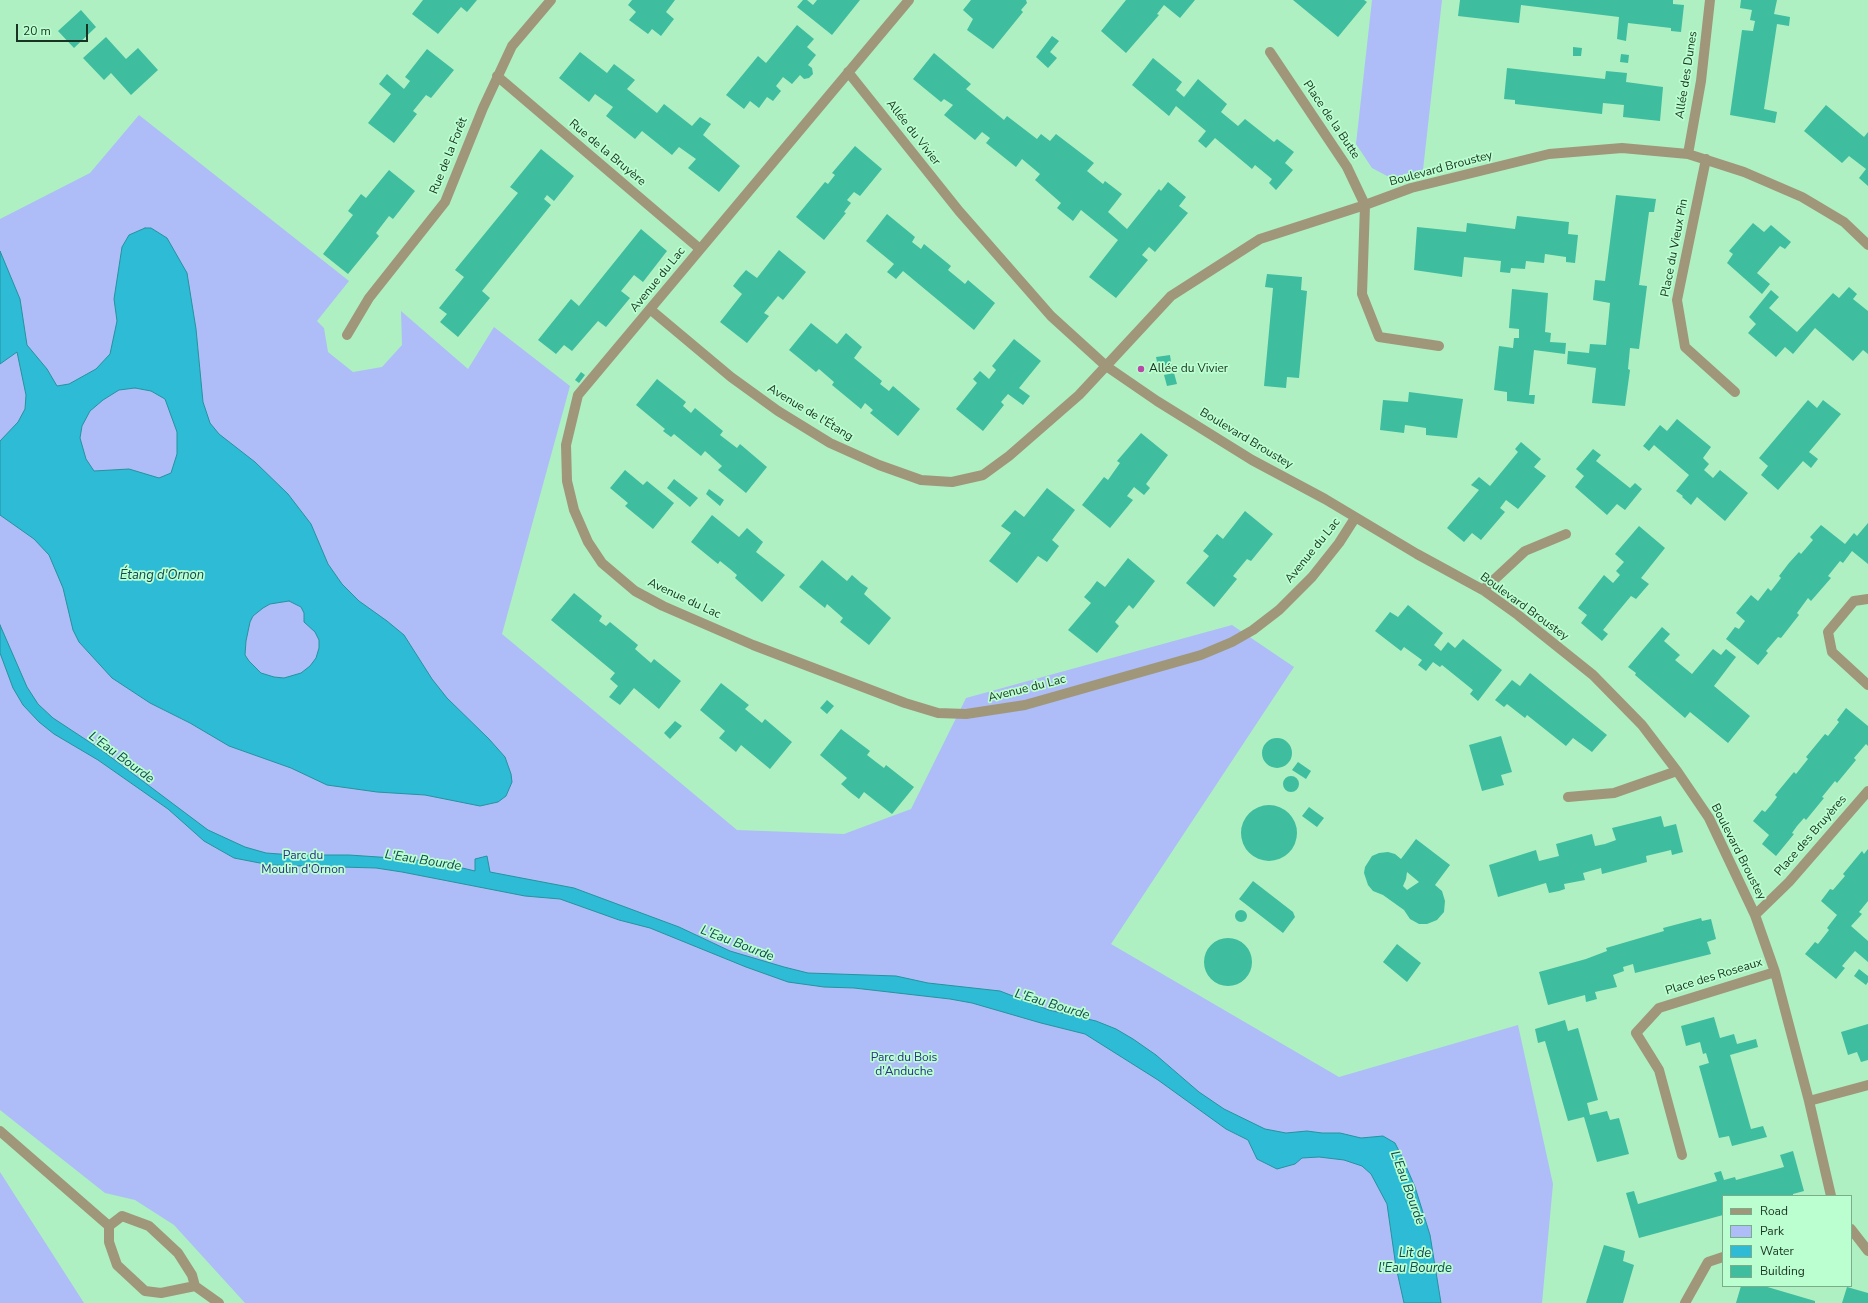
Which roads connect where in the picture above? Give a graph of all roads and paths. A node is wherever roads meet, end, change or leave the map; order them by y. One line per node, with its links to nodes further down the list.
1 (551, 0): 6 (street, Rue de la Forêt)
2 (909, 0): 5 (street, Avenue du Lac)
3 (1710, 0): 7 (street, Allée des Dunes)
4 (1270, 52): 9 (street, Place de la Butte)
5 (848, 72): 11 (street, Avenue du Lac); 15 (street, Allée du Vivier)
6 (498, 76): 11 (street, Rue de la Bruyère); 13 (street, Rue de la Forêt)
7 (1688, 154): 8 (street, Boulevard Broustey); 9 (street, Boulevard Broustey)
8 (1706, 160): 10 (street, Boulevard Broustey); 16 (street, Place du Vieux Pin)
9 (1365, 205): 14 (street); 15 (street, Boulevard Broustey)
10 (1868, 245)
11 (700, 249): 12 (street, Avenue du Lac)
12 (651, 310): 15 (street, Avenue de l'Étang); 17 (street, Avenue du Lac)
13 (347, 335)
14 (1439, 346)
15 (1106, 366): 17 (street, Boulevard Broustey)
16 (1735, 392)
17 (1356, 518): 19 (street, Boulevard Broustey)
18 (1566, 534): 19 (street)
19 (1483, 590): 22 (street, Boulevard Broustey)
20 (1868, 599): 21 (street)
21 (1868, 685)
22 (1677, 770): 24 (street); 25 (street, Boulevard Broustey)
23 (1868, 791): 25 (street, Place des Bruyères)
24 (1568, 797)
25 (1755, 915): 26 (street, Boulevard Broustey)
26 (1774, 972): 28 (street, Boulevard Broustey); 30 (street, Place des Roseaux)
27 (1868, 1085): 28 (street)
28 (1809, 1101): 31 (street, Boulevard Broustey)
29 (0, 1131): 32 (street)
30 (1682, 1155)
31 (1831, 1195)
32 (109, 1226): 36 (street); 36 (street)
33 (1852, 1231): 34 (street)
34 (1868, 1251)
35 (1722, 1257): 38 (street)
36 (195, 1286): 37 (street)
37 (219, 1303)
38 (1685, 1303)

